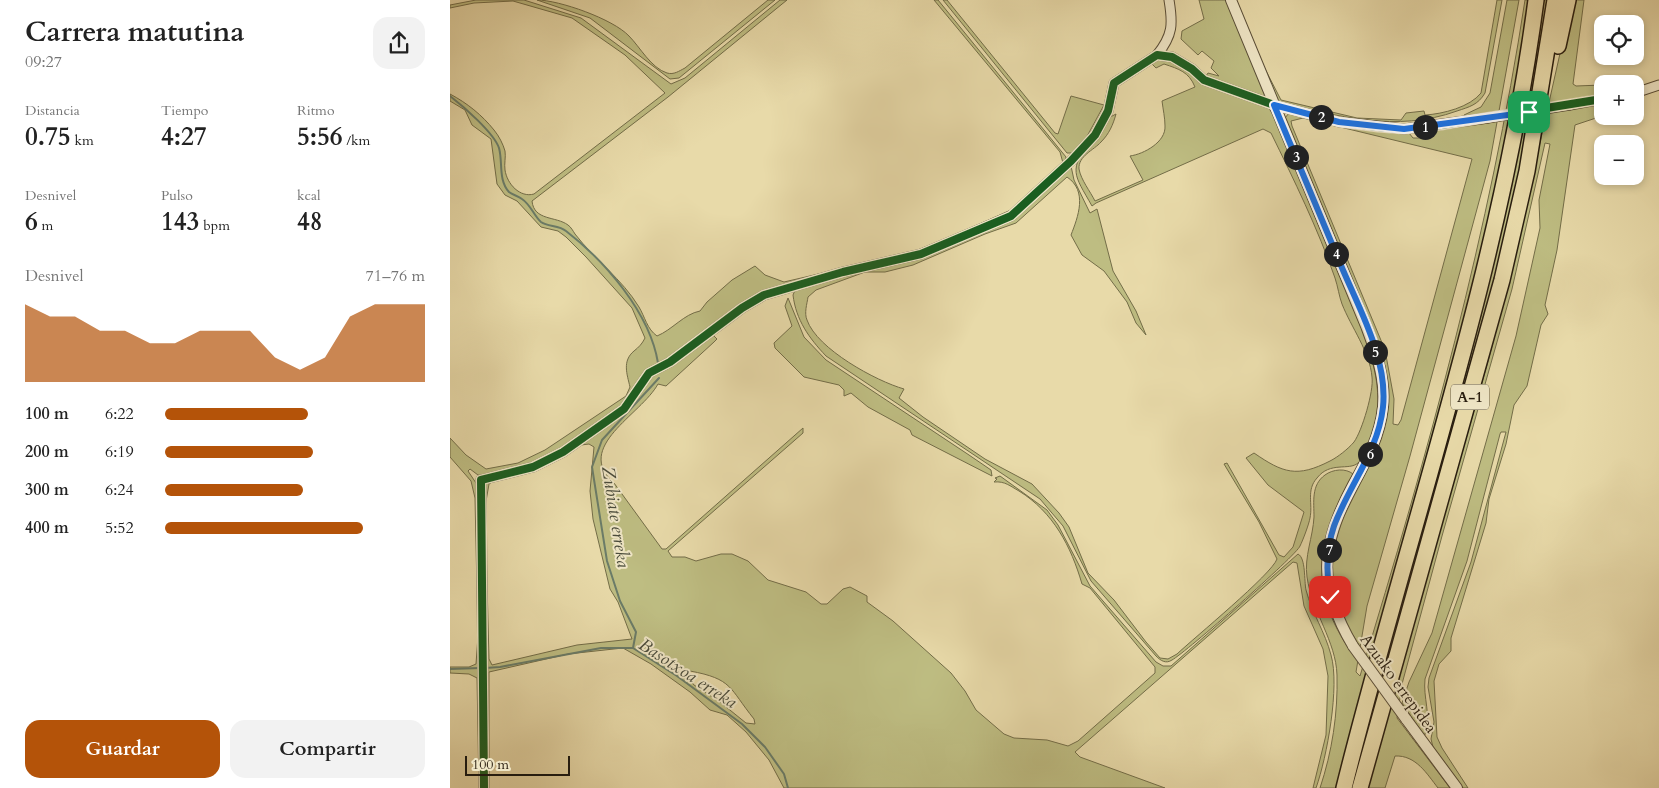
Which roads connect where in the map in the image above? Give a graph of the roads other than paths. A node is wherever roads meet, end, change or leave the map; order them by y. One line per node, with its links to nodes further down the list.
1 (1168, 0): 6 (street)
2 (1230, 0): 11 (street, Azuako errepidea)
3 (1536, 0): 13 (highway, A-1)
4 (1555, 0): 9 (highway, A-1)
5 (1568, 0): 9 (highway)
6 (1157, 55): 11 (street); 12 (street)
7 (1659, 85): 8 (street)
8 (1644, 90)
9 (1541, 94): 14 (highway, A-1)
10 (1594, 100): 11 (street, bridge)
11 (1274, 105): 15 (street, Azuako errepidea, bridge)
12 (484, 788)
13 (1344, 788)
14 (1360, 788)
15 (1457, 788)

